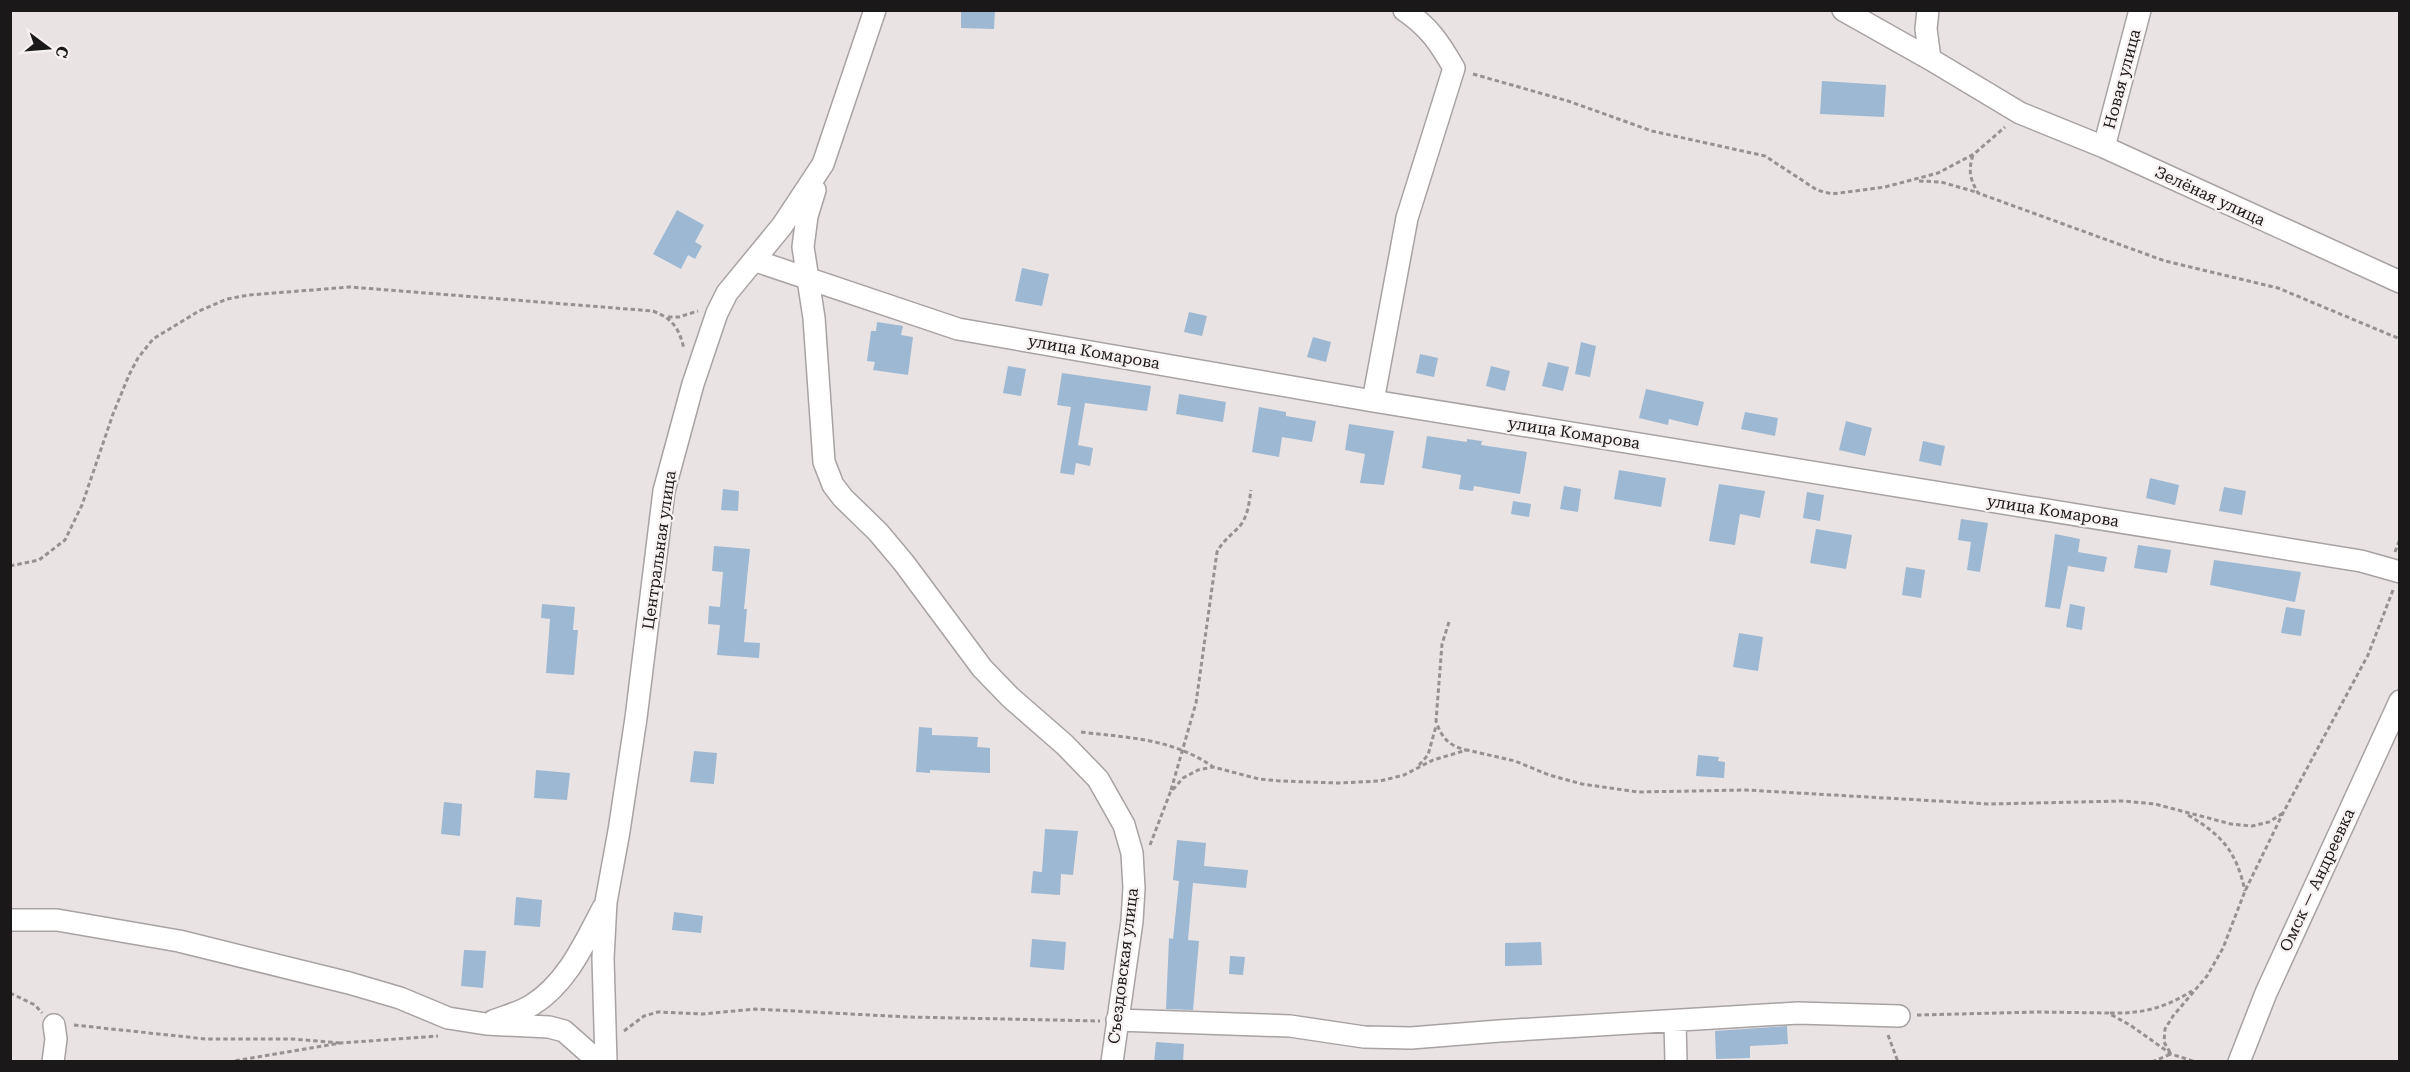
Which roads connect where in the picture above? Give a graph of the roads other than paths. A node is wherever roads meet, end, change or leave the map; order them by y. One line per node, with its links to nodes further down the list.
1 (1404, 10): 12 (street)
2 (1843, 10): 6 (street, Зелёная улица)
3 (1928, 10): 6 (street)
4 (2140, 10): 7 (street, Новая улица)
5 (874, 12): 8 (street, Центральная улица)
6 (1930, 59): 7 (street, Зелёная улица)
7 (2104, 147): 11 (street, Зелёная улица)
8 (823, 164): 9 (street, Центральная улица); 10 (street, Съездовская улица)
9 (756, 261): 10 (street, улица Комарова); 15 (street, Центральная улица)
10 (810, 279): 12 (street, улица Комарова); 18 (street, Съездовская улица)
11 (2400, 282)
12 (1373, 401): 13 (street, улица Комарова)
13 (2397, 579)
14 (2400, 701): 26 (street, Омск — Андреевка)
15 (606, 902): 21 (street); 22 (street, Центральная улица)
16 (10, 920): 21 (street)
17 (1890, 1016): 19 (street)
18 (1117, 1020): 19 (street); 24 (street, Съездовская улица)
19 (1675, 1021): 25 (street)
20 (54, 1024): 23 (street)
21 (486, 1024): 22 (street)
22 (603, 1056)
23 (54, 1062)
24 (1112, 1062)
25 (1676, 1062)
26 (2239, 1062)

